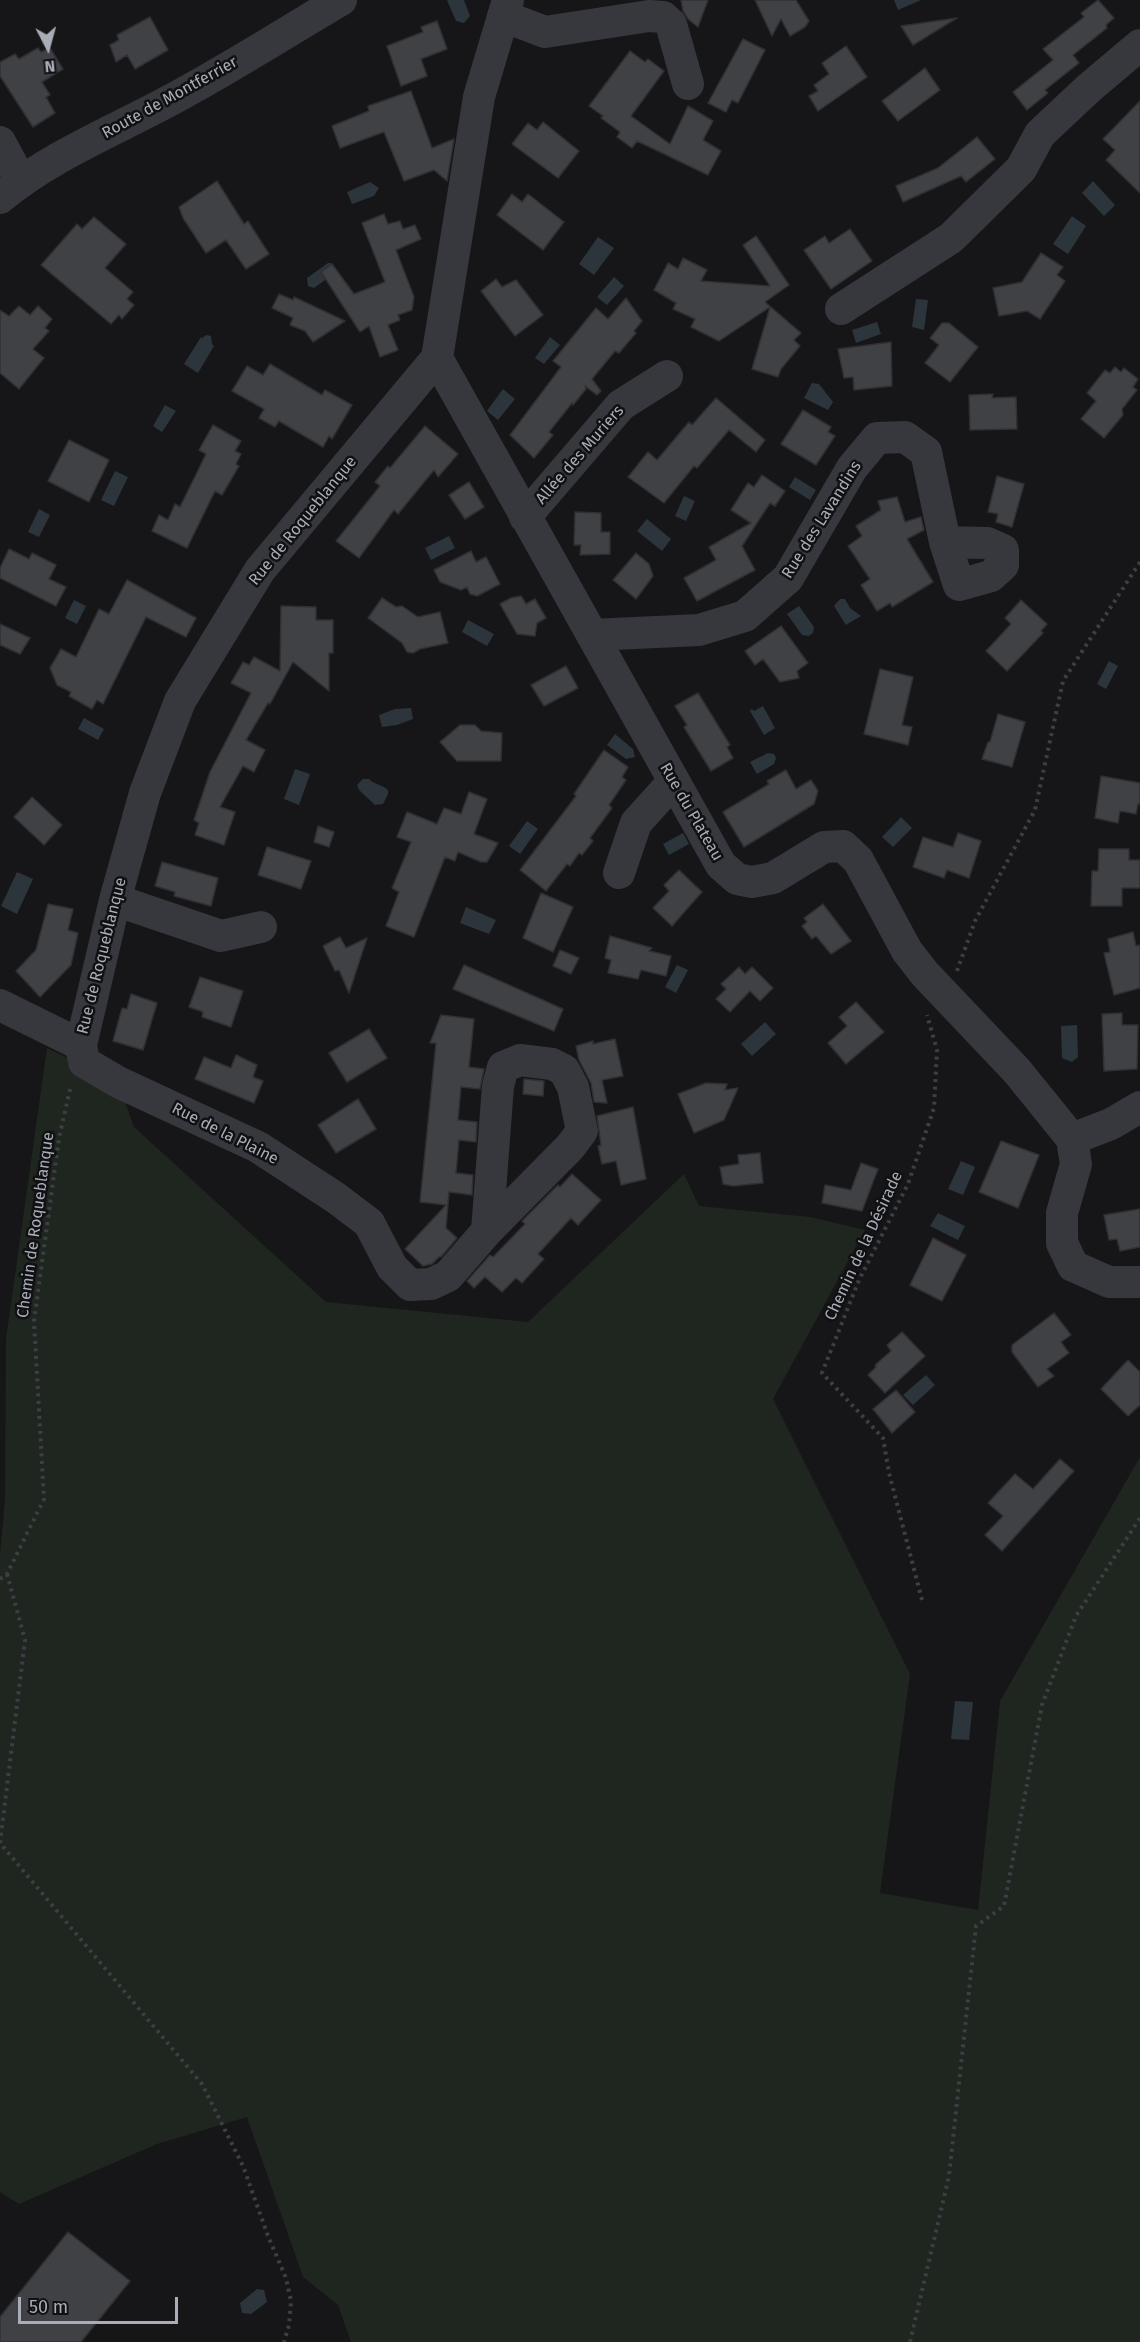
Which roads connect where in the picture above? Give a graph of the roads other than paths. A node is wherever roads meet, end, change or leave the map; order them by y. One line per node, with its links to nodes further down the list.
1 (341, 0): 6 (street, Route de Montferrier)
2 (506, 8): 4 (street); 8 (street)
3 (1140, 45): 7 (street)
4 (688, 84)
5 (0, 142): 6 (street)
6 (10, 190)
7 (841, 309)
8 (437, 358): 10 (street, Rue du Plateau); 15 (street, Rue de Roqueblanque)
9 (667, 376): 10 (street, Allée des Muriers)
10 (525, 517): 12 (street, Rue du Plateau)
11 (945, 542): 12 (street, Rue des Lavandins)
12 (592, 635): 13 (street, Rue du Plateau)
13 (673, 782): 14 (street); 20 (street, Rue du Plateau)
14 (619, 873)
15 (115, 900): 16 (street); 18 (street, Rue de Roqueblanque)
16 (261, 927)
17 (0, 1005): 18 (street)
18 (81, 1044): 21 (street, Rue de la Plaine)
19 (1140, 1107): 20 (street)
20 (1072, 1139): 22 (street)
21 (487, 1231): 21 (street)
22 (1140, 1282)

